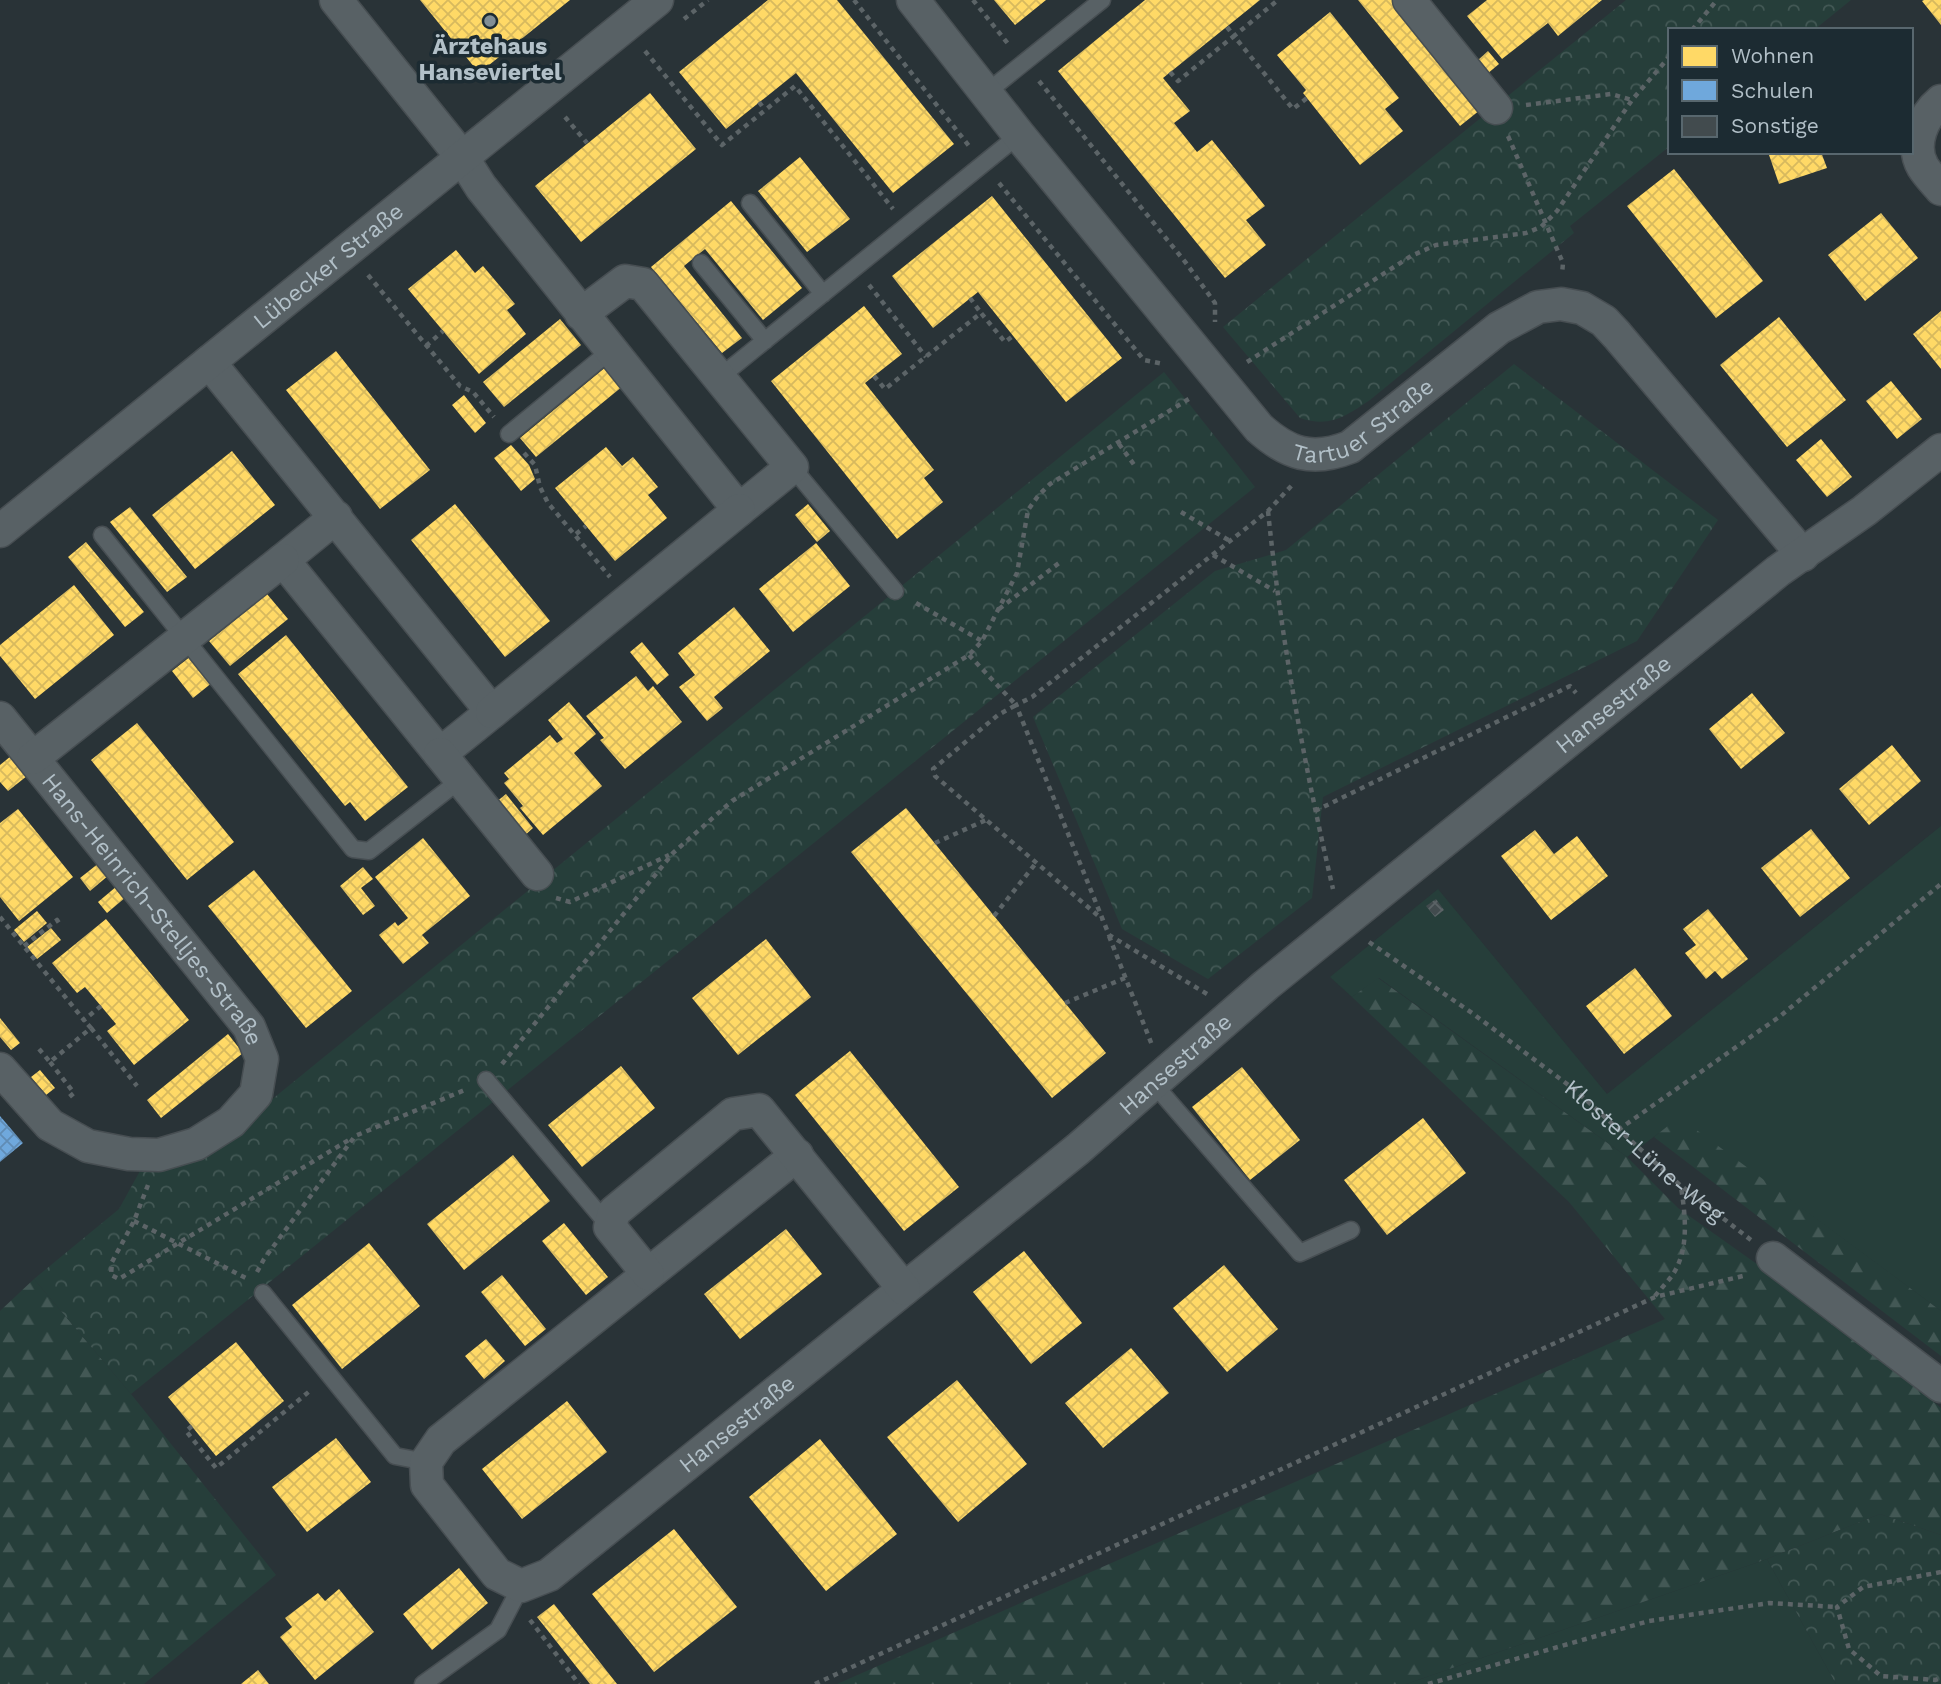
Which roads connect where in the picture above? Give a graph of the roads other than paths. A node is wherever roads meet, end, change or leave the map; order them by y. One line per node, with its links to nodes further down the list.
1 (336, 0): 10 (street)
2 (657, 0): 10 (street, Lübecker Straße)
3 (913, 0): 6 (street, Tartuer Straße)
4 (1102, 0): 6 (lane)
5 (1409, 0): 8 (street)
6 (986, 93): 9 (street, Tartuer Straße)
7 (1941, 101): 11 (street)
8 (1496, 108)
9 (1019, 135): 14 (lane); 27 (street, Tartuer Straße)
10 (462, 158): 15 (street); 18 (street, Lübecker Straße)
11 (1941, 189)
12 (750, 203): 14 (lane)
13 (701, 263): 16 (lane)
14 (823, 294): 16 (lane)
15 (581, 314): 17 (street); 19 (street)
16 (765, 341): 19 (lane)
17 (610, 351): 20 (lane); 23 (street)
18 (209, 362): 24 (street); 25 (street, Lübecker Straße)
19 (720, 377): 22 (street)
20 (509, 434)
21 (1941, 450): 27 (street, Hansestraße)
22 (792, 467): 23 (street); 29 (lane)
23 (738, 510): 31 (street)
24 (336, 517): 28 (street, Hans-Heinrich-Stelljes-Straße); 31 (street)
25 (2, 525)
26 (102, 535): 30 (lane)
27 (1803, 555): 38 (street, Hansestraße)
28 (283, 559): 30 (street, Hans-Heinrich-Stelljes-Straße); 33 (street)
29 (895, 591)
30 (184, 638): 34 (street, Hans-Heinrich-Stelljes-Straße); 35 (lane)
31 (492, 712): 33 (street)
32 (0, 718): 34 (street, Hans-Heinrich-Stelljes-Straße)
33 (440, 754): 35 (street)
34 (33, 758): 37 (street, Hans-Heinrich-Stelljes-Straße)
35 (460, 780): 36 (street)
36 (537, 874)
37 (0, 1069)
38 (1162, 1075): 42 (lane); 45 (street, Hansestraße)
39 (486, 1080): 41 (lane)
40 (797, 1155): 41 (street); 44 (street); 45 (street)
41 (610, 1227): 44 (street)
42 (1351, 1230)
43 (1783, 1265): 47 (street)
44 (648, 1274): 48 (street)
45 (904, 1289): 49 (street, Hansestraße)
46 (263, 1293): 48 (lane)
47 (1941, 1386)
48 (426, 1462): 49 (street)
49 (521, 1586): 50 (lane)
50 (423, 1684)

